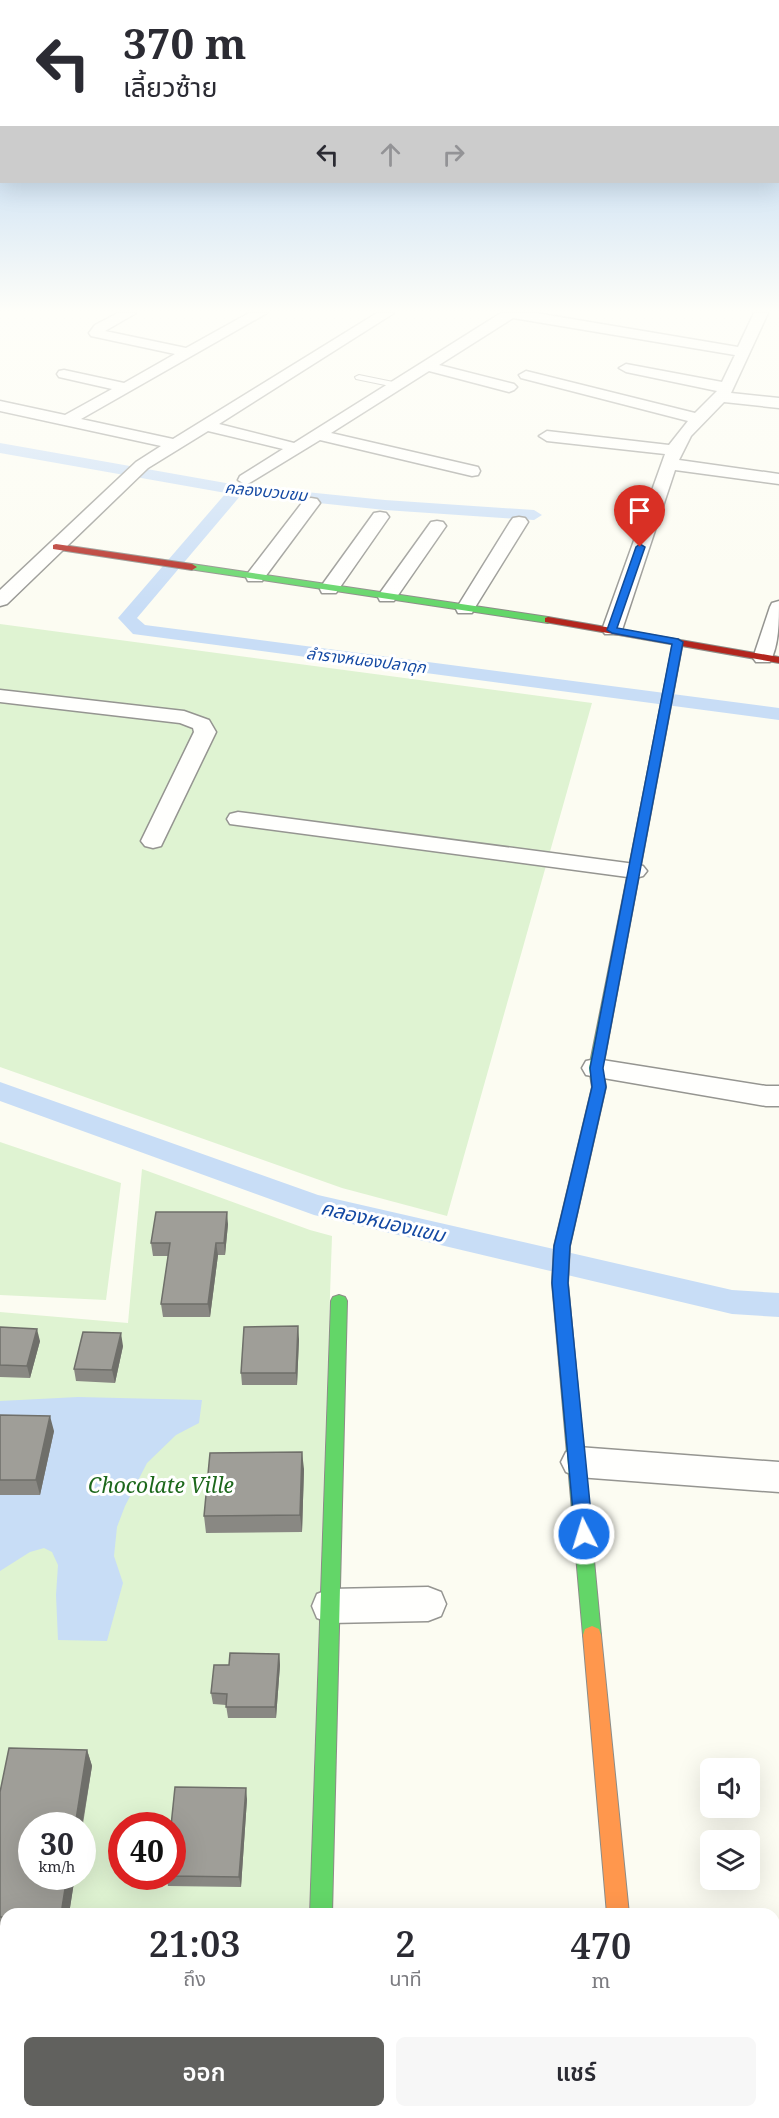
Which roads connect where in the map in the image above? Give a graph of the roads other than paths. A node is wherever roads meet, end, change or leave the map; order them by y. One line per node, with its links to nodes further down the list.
1 (28, 412): 8 (street)
2 (83, 412): 8 (street)
3 (228, 412): 9 (street)
4 (353, 412): 10 (street)
5 (671, 412): 7 (street)
6 (706, 412): 7 (street)
7 (699, 419): 14 (street)
8 (68, 420): 12 (street)
9 (205, 426): 12 (street); 13 (street)
10 (317, 435): 13 (street); 15 (street)
11 (547, 436): 14 (street)
12 (174, 444): 22 (street)
13 (297, 448): 17 (street)
14 (671, 457): 16 (street); 29 (street)
15 (472, 471)
16 (779, 478)
17 (246, 480)
18 (311, 503): 23 (street)
19 (380, 517): 24 (street)
20 (519, 522): 28 (street)
21 (437, 526): 25 (street)
22 (56, 547): 23 (street); 26 (street)
23 (255, 577): 24 (street)
24 (329, 589): 25 (street)
25 (387, 597): 28 (street)
26 (0, 600)
27 (779, 607): 31 (street)
28 (465, 609): 29 (street)
29 (612, 630): 30 (street)
30 (678, 642): 31 (street); 35 (street)
31 (771, 659)
32 (0, 696): 34 (street)
33 (238, 819): 35 (street)
34 (153, 842)
35 (635, 871): 36 (street)
36 (598, 1078): 37 (street); 38 (street); 40 (street)
37 (779, 1096)
38 (779, 1113)
39 (339, 1301): 43 (street)
40 (578, 1462): 41 (street); 45 (street)
41 (779, 1477)
42 (428, 1604): 43 (street)
43 (330, 1606): 44 (street)
44 (321, 1908)
45 (617, 1908)

